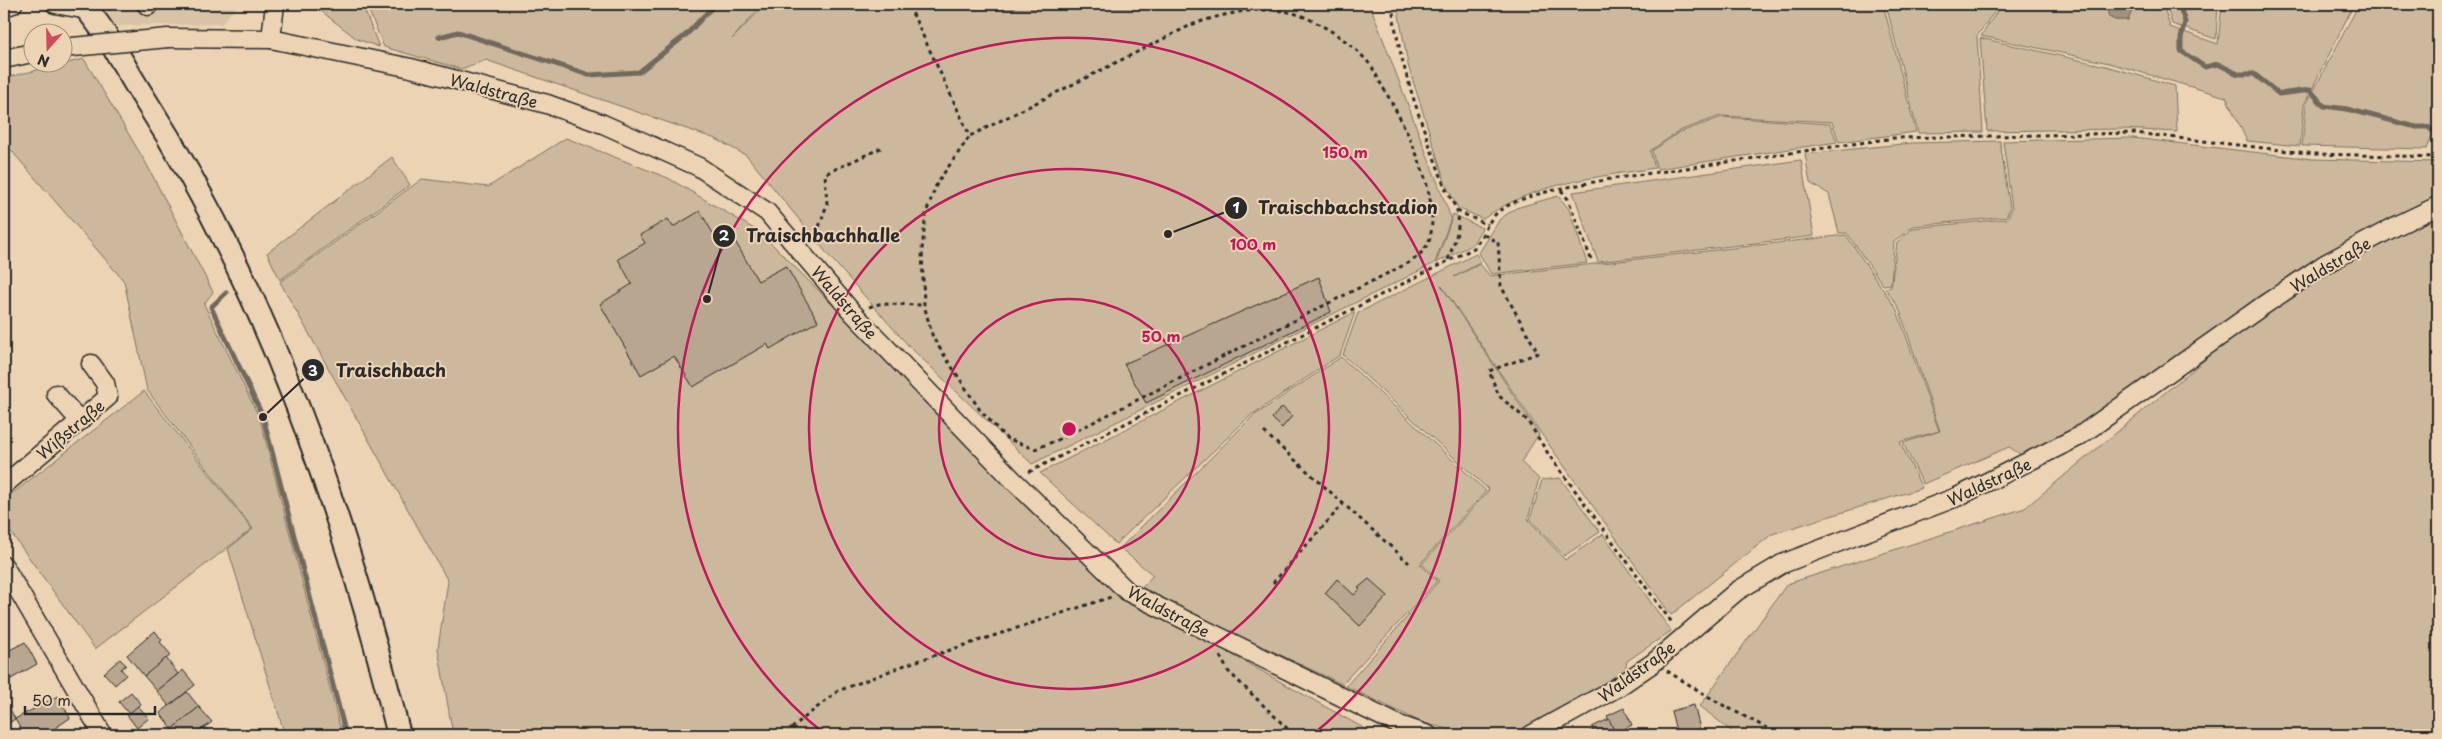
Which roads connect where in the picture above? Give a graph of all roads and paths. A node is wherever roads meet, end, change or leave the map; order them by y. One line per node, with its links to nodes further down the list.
1 (12, 4): 6 (street)
2 (56, 4): 7 (street)
3 (275, 4): 8 (street)
4 (1392, 4): 17 (path)
5 (909, 6): 12 (path)
6 (4, 7)
7 (85, 7): 40 (main road)
8 (271, 39): 9 (street, Waldstraße, bridge); 20 (street, Waldstraße)
9 (72, 47)
10 (22, 55): 11 (street)
11 (4, 59)
12 (970, 136): 23 (path); 23 (path)
13 (882, 147): 20 (path)
14 (2438, 157): 15 (path)
15 (1561, 190): 18 (path); 21 (path)
16 (2438, 206): 37 (street, Waldstraße)
17 (1457, 211): 18 (path); 22 (path)
18 (1488, 225): 19 (path)
19 (1484, 236): 22 (path); 37 (path)
20 (802, 250): 24 (street, Waldstraße)
21 (1591, 259)
22 (1447, 263): 29 (path)
23 (924, 306): 24 (path)
24 (852, 312): 29 (street, Waldstraße)
25 (91, 364): 27 (street, Wißstraße)
26 (56, 394): 27 (street)
27 (80, 421): 30 (street, Wißstraße)
28 (1264, 432): 31 (path)
29 (1013, 480): 35 (street, Waldstraße)
30 (4, 484)
31 (1343, 504): 32 (path); 34 (path)
32 (1409, 563)
33 (4, 566): 39 (street)
34 (1273, 583)
35 (1128, 592): 36 (street, Waldstraße); 41 (path)
36 (1206, 631): 42 (path); 43 (street, Waldstraße)
37 (1682, 636): 38 (street, Waldstraße)
38 (1653, 663): 44 (street, Waldstraße); 45 (path)
39 (103, 735)
40 (399, 735)
41 (787, 735)
42 (1294, 735)
43 (1428, 735)
44 (1531, 735)
45 (1780, 735)

